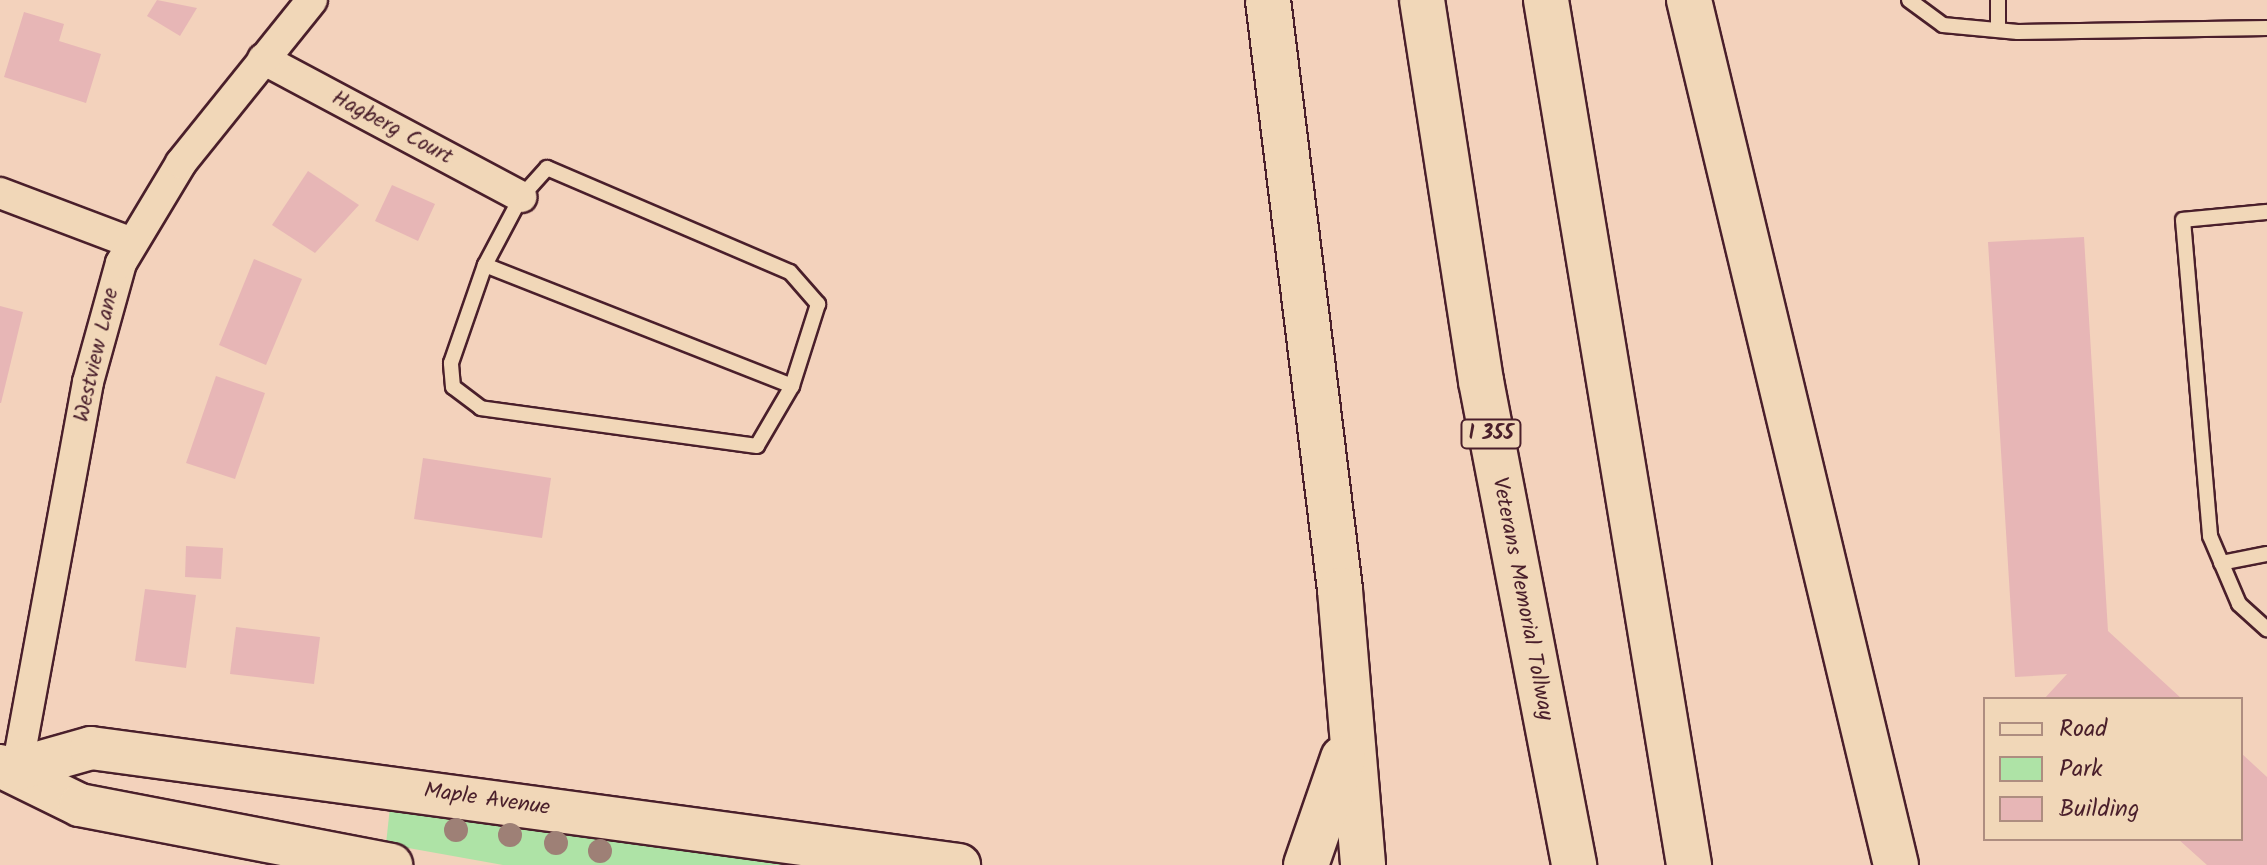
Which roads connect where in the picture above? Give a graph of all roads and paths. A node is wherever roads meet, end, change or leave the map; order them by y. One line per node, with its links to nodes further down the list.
1 (312, 0): 10 (street, Westview Lane)
2 (1268, 0): 20 (highway)
3 (1422, 0): 26 (highway, Veterans Memorial Tollway / I 355)
4 (1546, 0): 27 (highway)
5 (1689, 0): 28 (highway)
6 (1909, 0): 9 (lane)
7 (1998, 0): 9 (lane)
8 (2267, 28): 9 (lane)
9 (1998, 30)
10 (263, 59): 12 (street, Hagberg Court); 14 (street, Westview Lane)
11 (0, 193): 14 (street)
12 (521, 197): 15 (lane); 16 (lane)
13 (2267, 212): 18 (lane)
14 (130, 242): 21 (street, Westview Lane)
15 (485, 265): 16 (lane); 16 (lane)
16 (792, 386)
17 (2267, 554): 18 (lane)
18 (2221, 563): 19 (lane)
19 (2267, 629)
20 (1349, 737): 24 (highway); 25 (highway)
21 (8, 767): 22 (main road); 23 (main road, Maple Avenue)
22 (391, 865)
23 (959, 865)
24 (1306, 865)
25 (1363, 865)
26 (1574, 865)
27 (1689, 865)
28 (1896, 865)

